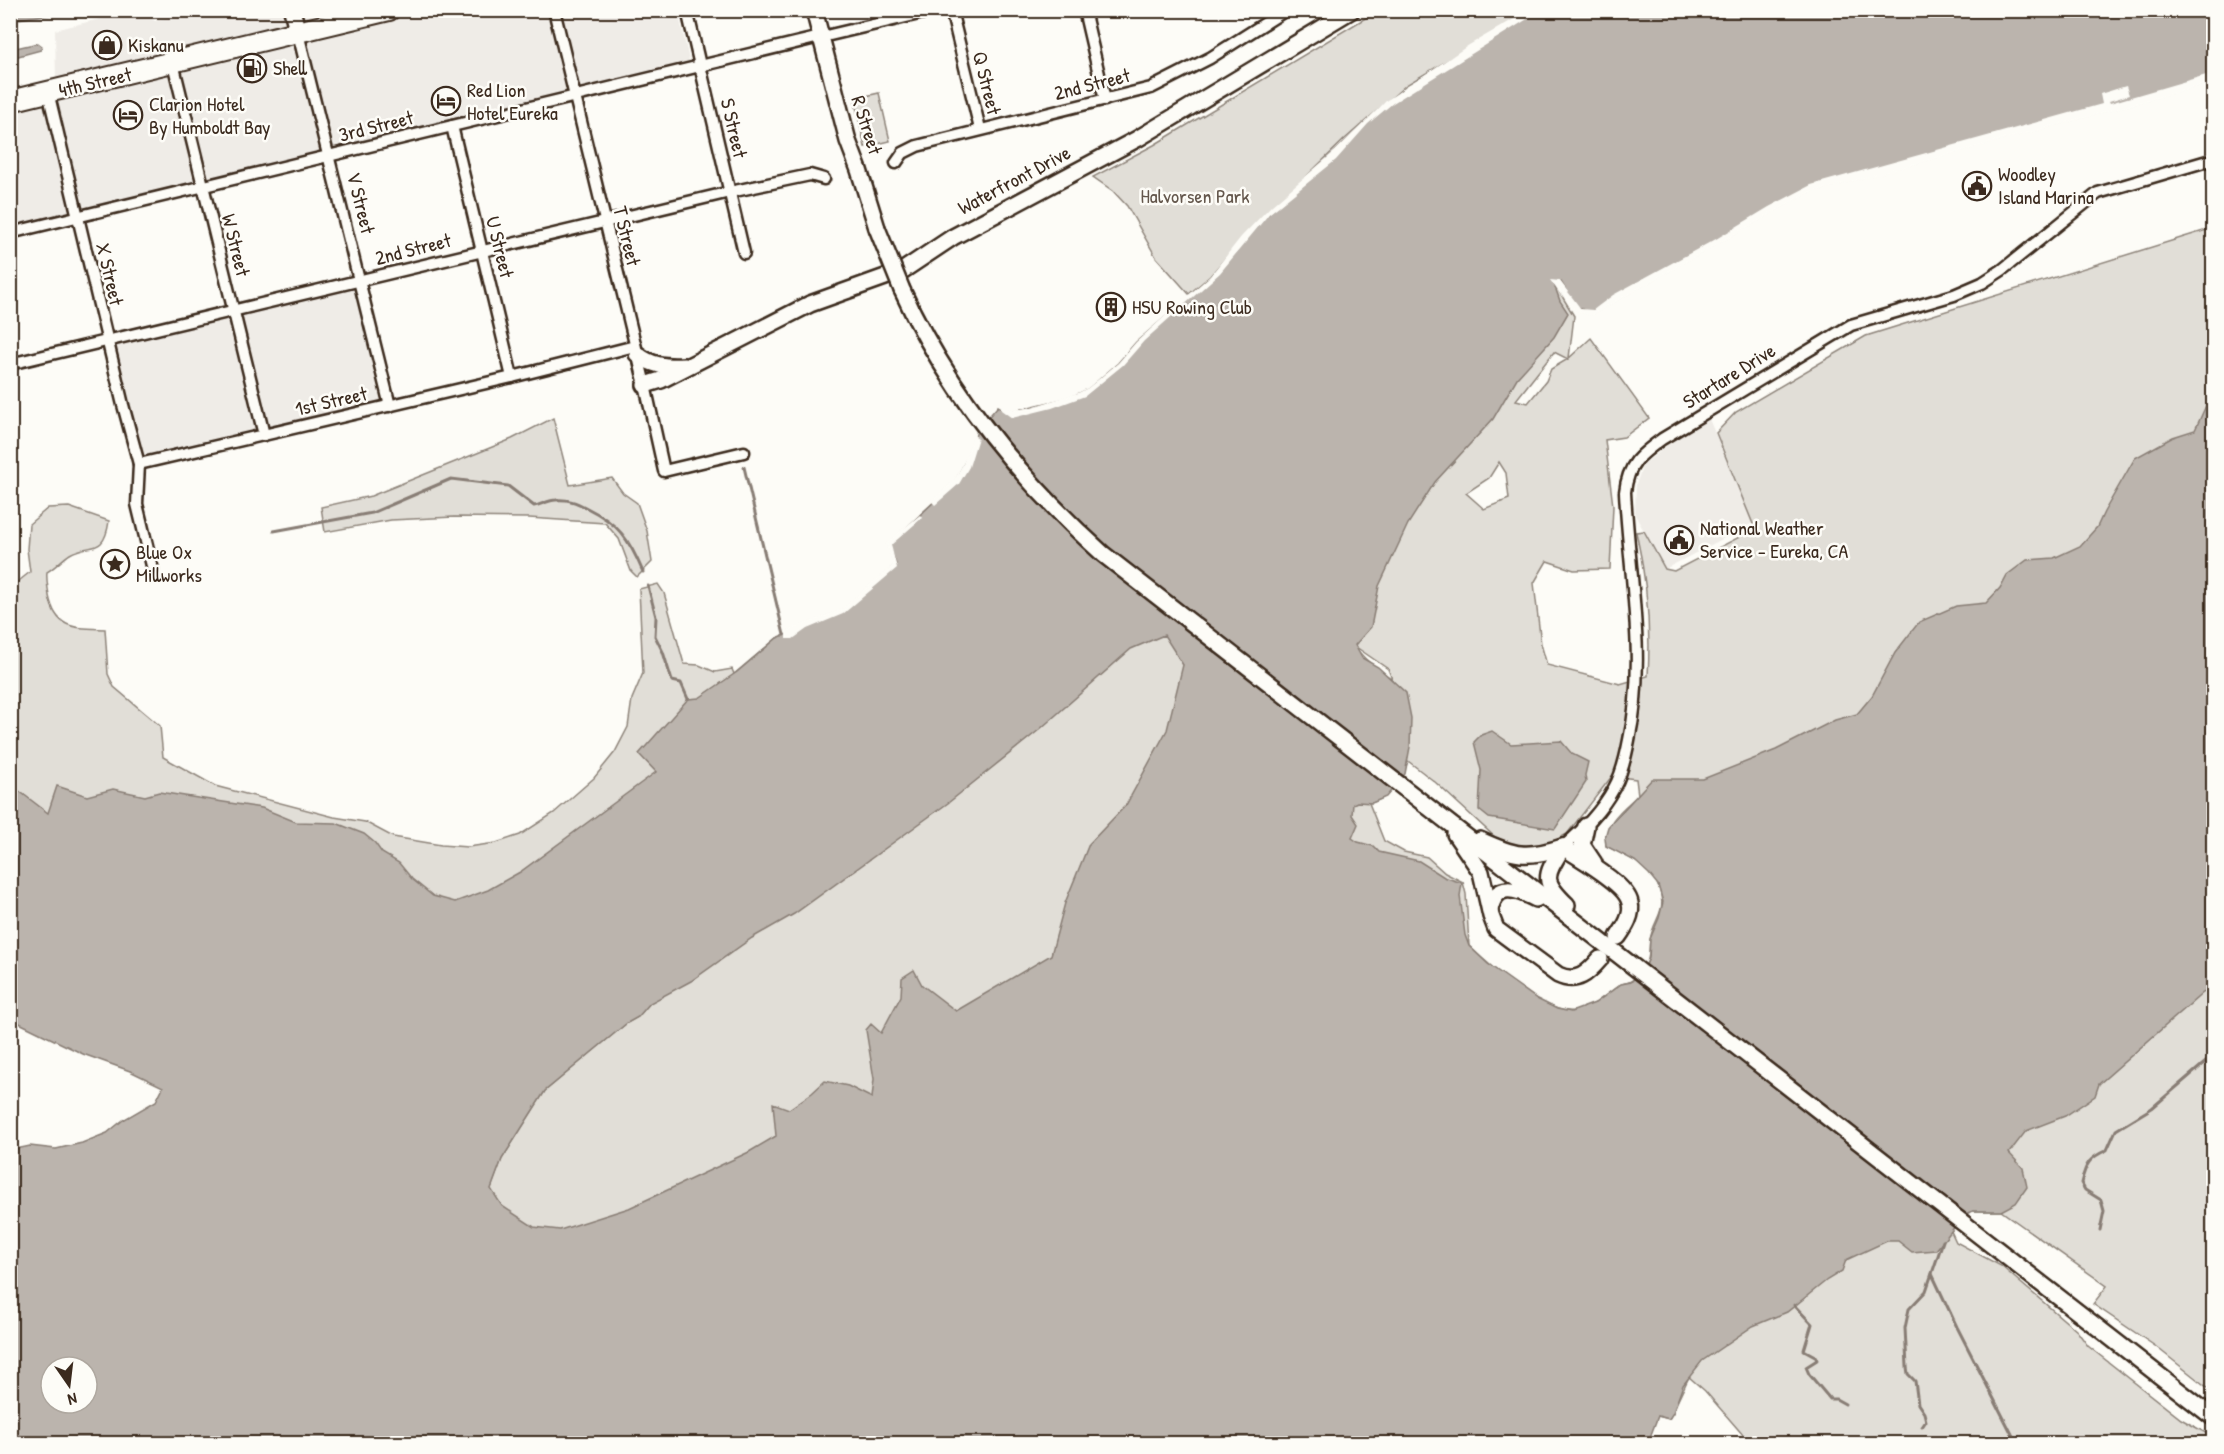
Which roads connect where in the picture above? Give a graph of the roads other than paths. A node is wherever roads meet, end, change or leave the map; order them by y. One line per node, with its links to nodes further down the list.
1 (292, 10): 12 (main road, V Street)
2 (389, 10): 12 (highway, 4th Street)
3 (554, 10): 17 (street, T Street)
4 (687, 10): 15 (street, S Street)
5 (814, 10): 13 (main road, R Street)
6 (824, 10): 13 (main road, R Street)
7 (936, 10): 13 (street, 3rd Street)
8 (951, 10): 21 (street, Q Street)
9 (1084, 10): 18 (street)
10 (1286, 10): 18 (street, 2nd Street)
11 (1352, 10): 38 (main road, Waterfront Drive)
12 (298, 33): 14 (highway, 4th Street); 22 (street, V Street)
13 (825, 36): 15 (street, 3rd Street); 46 (main road, R Street, bridge)
14 (173, 63): 16 (highway, 4th Street); 26 (street, W Street)
15 (701, 66): 17 (street, 3rd Street); 27 (street, S Street)
16 (48, 92): 19 (highway, 4th Street); 28 (street, X Street)
17 (576, 96): 20 (street, 3rd Street); 29 (street, T Street)
18 (1105, 100): 21 (street, 2nd Street)
19 (10, 101)
20 (452, 126): 22 (street, 3rd Street); 31 (street, U Street)
21 (980, 129): 24 (street, 2nd Street)
22 (327, 156): 26 (street, 3rd Street); 33 (street, V Street)
23 (2214, 159): 47 (street, Startare Drive)
24 (896, 163)
25 (824, 178): 27 (street, 2nd Street)
26 (203, 187): 28 (street, 3rd Street); 34 (street, W Street)
27 (730, 192): 29 (street, 2nd Street); 32 (street, S Street)
28 (78, 217): 30 (street, 3rd Street); 35 (street, X Street)
29 (605, 221): 31 (street, 2nd Street); 36 (street, T Street)
30 (10, 233)
31 (482, 251): 33 (street, 2nd Street); 39 (street, U Street)
32 (744, 253)
33 (359, 280): 34 (street, 2nd Street); 41 (street, V Street)
34 (234, 311): 35 (street, 2nd Street); 42 (street, W Street)
35 (108, 341): 37 (street, 2nd Street); 44 (street, X Street)
36 (636, 350): 38 (main road, Waterfront Drive); 39 (street, 1st Street); 40 (street, T Street)
37 (10, 364)
38 (687, 366): 40 (main road, Waterfront Drive)
39 (512, 377): 41 (street, 1st Street)
40 (645, 384): 43 (street, T Street)
41 (390, 406): 42 (street, 1st Street)
42 (264, 435): 44 (street, 1st Street)
43 (744, 452)
44 (139, 464): 45 (street)
45 (153, 570)
46 (1445, 820): 48 (main road); 50 (main road); 51 (main road)
47 (1586, 826): 48 (street, Startare Drive); 49 (main road)
48 (1563, 847): 49 (main road); 53 (main road)
49 (1604, 875): 52 (main road)
50 (1490, 910): 51 (main road); 54 (main road)
51 (1562, 911): 53 (main road)
52 (1618, 937)
53 (1603, 943): 55 (main road)
54 (1600, 959)
55 (2214, 1418)

